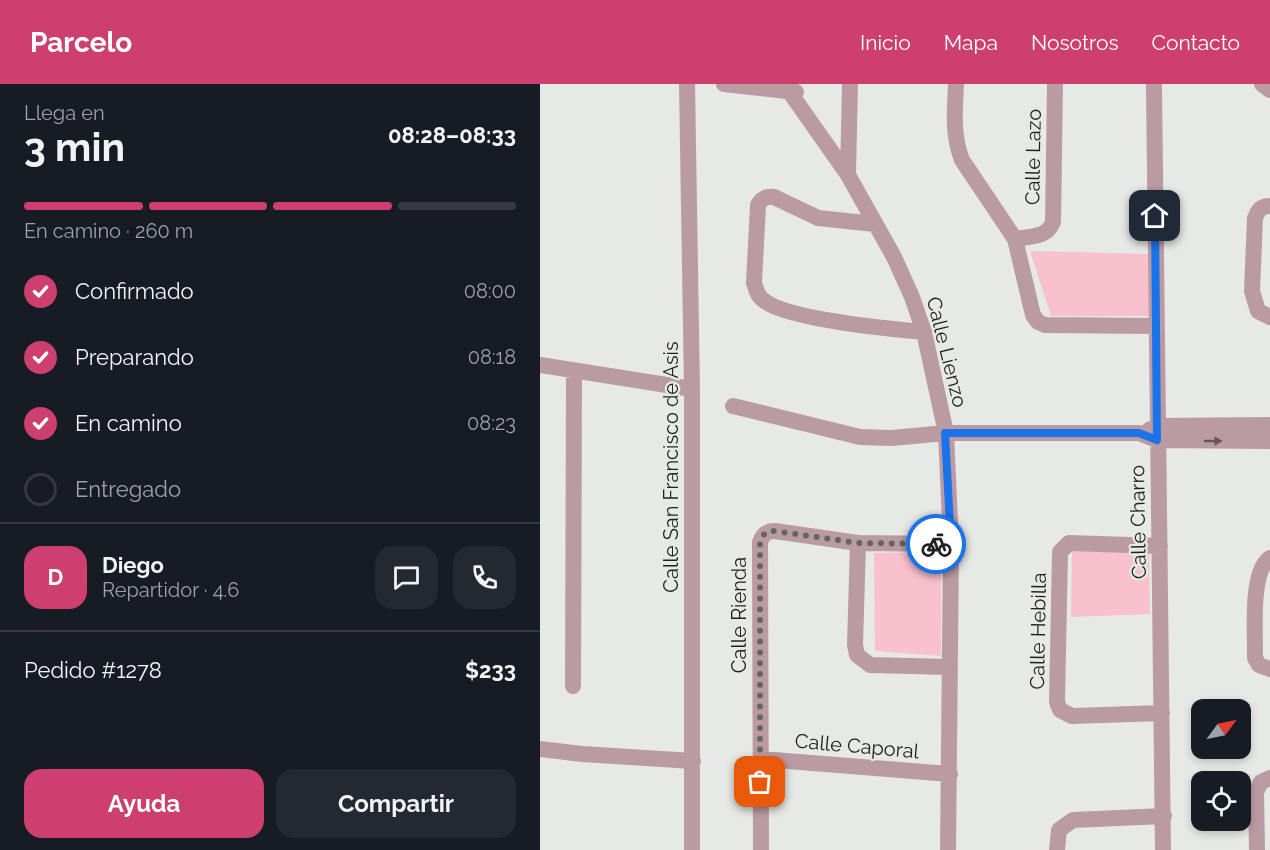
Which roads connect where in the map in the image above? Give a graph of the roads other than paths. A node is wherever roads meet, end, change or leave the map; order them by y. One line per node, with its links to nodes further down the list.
1 (687, 84): 19 (street, Calle San Francisco de Asis)
2 (724, 84): 8 (street)
3 (850, 84): 10 (street)
4 (956, 84): 13 (street)
5 (1055, 84): 13 (street, Calle Lazo)
6 (1154, 84): 15 (street, Calle Charro)
7 (1262, 84): 9 (street)
8 (793, 88): 10 (street, Calle Lienzo)
9 (1270, 90)
10 (848, 176): 12 (street, Calle Lienzo)
11 (1270, 206): 14 (street)
12 (874, 224): 16 (street, Calle Lienzo); 16 (street)
13 (1016, 239): 15 (street)
14 (1270, 317)
15 (1155, 326): 23 (street, Calle Charro)
16 (924, 332): 22 (street, Calle Lienzo)
17 (540, 365): 18 (street)
18 (574, 372): 19 (street); 31 (street)
19 (692, 389): 35 (street, Calle San Francisco de Asis)
20 (733, 406): 22 (street)
21 (1270, 425): 23 (street)
22 (945, 433): 23 (street); 26 (street, Calle Lienzo)
23 (1157, 433): 24 (street, one-way to 24); 27 (street, Calle Charro)
24 (1270, 441)
25 (858, 543): 26 (street, Calle Rienda); 29 (street); 34 (street, Calle Rienda)
26 (951, 544): 29 (street, Calle Lienzo)
27 (1160, 546): 32 (street, Calle Charro); 32 (street, Calle Hebilla)
28 (1270, 558): 30 (street)
29 (949, 667): 36 (street, Calle Lienzo)
30 (1270, 669)
31 (573, 686)
32 (1162, 713): 38 (street, Calle Charro)
33 (540, 749): 35 (street)
34 (760, 759): 36 (street, Calle Caporal); 40 (street, Calle Rienda)
35 (693, 761): 39 (street, Calle San Francisco de Asis)
36 (950, 774): 41 (street, Calle Lienzo)
37 (1270, 778): 44 (street)
38 (1164, 816): 42 (street); 43 (street, Calle Charro)
39 (692, 850)
40 (760, 850)
41 (948, 850)
42 (1057, 850)
43 (1163, 850)
44 (1257, 850)

